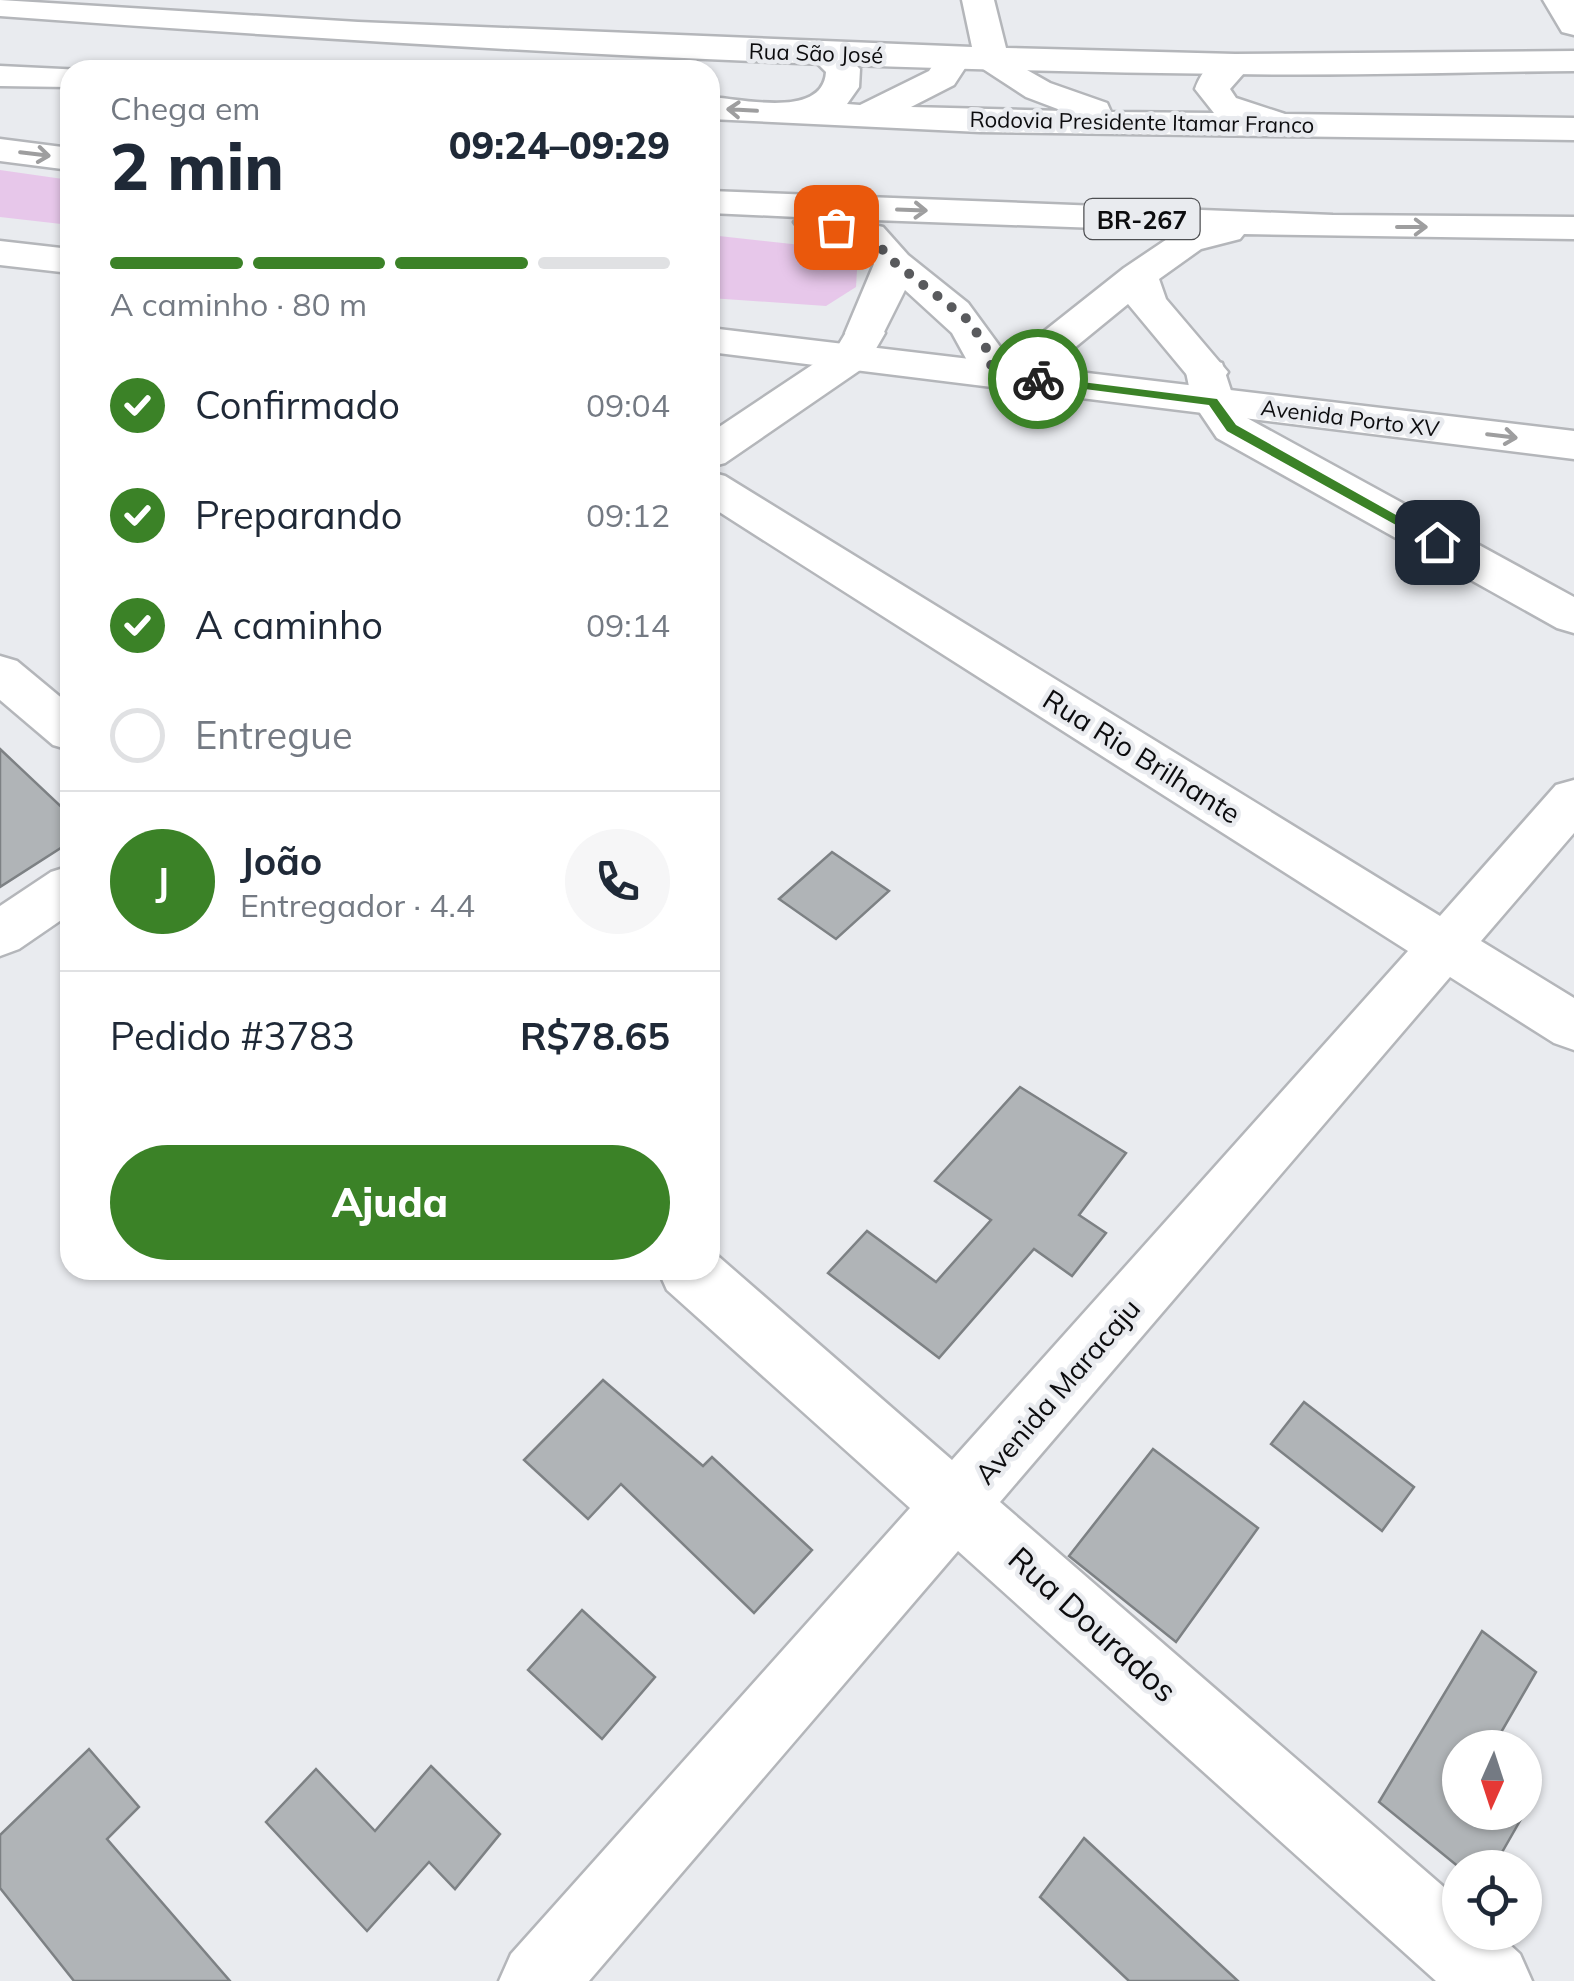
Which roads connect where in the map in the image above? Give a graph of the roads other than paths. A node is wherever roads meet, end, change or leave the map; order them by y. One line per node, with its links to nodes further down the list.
1 (978, 0): 9 (main road)
2 (1559, 0): 6 (main road)
3 (0, 6): 4 (main road, Rua São José)
4 (361, 16): 7 (main road, Rua São José)
5 (946, 20): 8 (main road)
6 (1574, 24)
7 (825, 54): 8 (main road, Rua São José); 15 (main road)
8 (954, 58): 9 (main road, Rua São José); 16 (main road)
9 (992, 60): 11 (main road, Rua São José); 17 (main road)
10 (1574, 61): 11 (main road, Rua São José)
11 (1235, 64): 18 (main road)
12 (0, 76): 13 (main road)
13 (60, 77)
14 (720, 109): 15 (main road, Rodovia Presidente Itamar Franco, one-way to 14)
15 (804, 113): 16 (main road, Rodovia Presidente Itamar Franco)
16 (866, 116): 17 (main road, Rodovia Presidente Itamar Franco)
17 (1135, 123): 18 (main road, Rodovia Presidente Itamar Franco)
18 (1295, 125): 19 (main road, Rodovia Presidente Itamar Franco)
19 (1510, 128): 20 (main road, Rodovia Presidente Itamar Franco); 21 (main road)
20 (1574, 129)
21 (1574, 144)
22 (0, 150): 23 (main road, one-way to 23)
23 (60, 157)
24 (724, 203): 26 (main road, BR-267, one-way to 26); 31 (main road)
25 (1563, 224): 26 (main road, BR-267, one-way to 25)
26 (1333, 226): 32 (main road)
27 (0, 227): 28 (main road)
28 (60, 234)
29 (0, 253): 30 (main road)
30 (60, 260)
31 (894, 262): 35 (main road); 36 (main road)
32 (1138, 276): 36 (main road); 37 (main road)
33 (720, 315): 35 (main road, Avenida Porto XV)
34 (720, 340): 35 (main road, Avenida Porto XV)
35 (859, 345): 36 (main road, Avenida Porto XV); 40 (main road)
36 (1008, 362): 37 (main road, Avenida Porto XV)
37 (1210, 386): 38 (main road, Avenida Porto XV); 39 (main road, Avenida Porto XV, one-way to 39); 42 (main road)
38 (1574, 416)
39 (1574, 445)
40 (720, 446)
41 (720, 492): 48 (main road, Rua Rio Brilhante)
42 (1574, 618)
43 (0, 673): 44 (main road)
44 (60, 724)
45 (1574, 799): 48 (main road, Avenida Maracaju)
46 (60, 894): 47 (main road)
47 (0, 934)
48 (1447, 947): 49 (main road, Rua Rio Brilhante); 51 (main road, Avenida Maracaju)
49 (1574, 1027)
50 (701, 1280): 51 (main road, Rua Dourados)
51 (958, 1503): 52 (main road, Avenida Maracaju); 53 (main road, Rua Dourados)
52 (538, 1981)
53 (1493, 1981)

